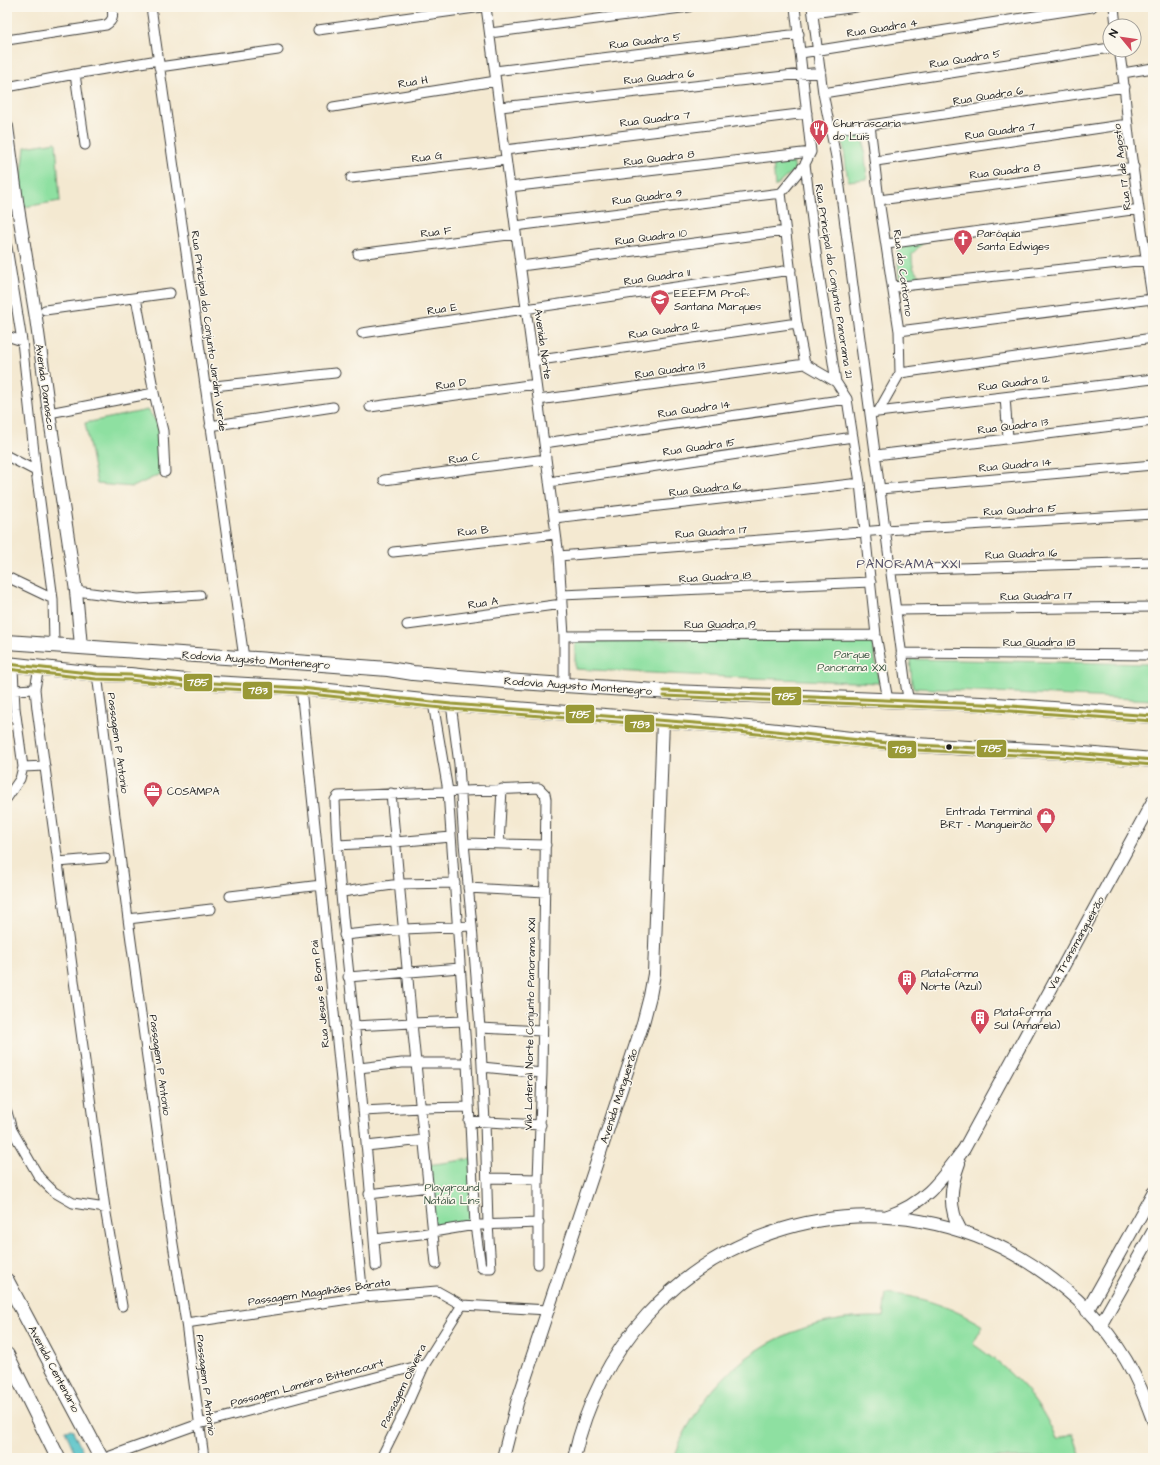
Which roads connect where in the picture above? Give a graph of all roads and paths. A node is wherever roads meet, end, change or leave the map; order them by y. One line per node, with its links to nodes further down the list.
1 (112, 7): 15 (street)
2 (151, 7): 21 (street, Rua Principal do Conjunto Jardim Verde)
3 (482, 7): 12 (street)
4 (486, 7): 13 (street, Avenida Norte)
5 (690, 7): 13 (street)
6 (795, 7): 14 (street)
7 (856, 7): 10 (street)
8 (1092, 7): 18 (street, Rua Quadra 4)
9 (1114, 7): 11 (street)
10 (812, 10): 18 (street, Rua Principal do Conjunto Panorama 21)
11 (1115, 18)
12 (318, 30)
13 (490, 32): 23 (street, Avenida Norte)
14 (798, 34): 19 (street); 23 (street, Rua Quadra 5)
15 (7, 40)
16 (1102, 49): 31 (street, Rua Quadra 5)
17 (278, 50): 21 (street)
18 (818, 51): 19 (street); 24 (street, Rua Principal do Conjunto Panorama 21)
19 (801, 54): 27 (street)
20 (1120, 58): 25 (street, Rua 17 de Agosto)
21 (159, 63): 26 (street); 78 (street, Rua Principal do Conjunto Jardim Verde)
22 (1153, 68): 25 (street)
23 (495, 71): 28 (street, Avenida Norte)
24 (821, 72): 27 (street, Rua Quadra 6); 31 (street, Rua Principal do Conjunto Panorama 21)
25 (1123, 73): 30 (street, Rua 17 de Agosto)
26 (75, 74): 29 (street); 39 (street)
27 (803, 74): 33 (street, Rua Quadra 6); 34 (street)
28 (496, 81): 32 (street, Rua H); 33 (street, Avenida Norte)
29 (7, 87)
30 (1125, 87): 35 (street, Rua 17 de Agosto); 36 (street, Rua Quadra 6)
31 (823, 93): 38 (street, Rua Principal do Conjunto Panorama 21)
32 (333, 107)
33 (500, 107): 40 (street, Avenida Norte)
34 (807, 113): 40 (street, Rua Quadra 7); 41 (street)
35 (1128, 124): 43 (street, Rua Quadra 7); 45 (street, Rua 17 de Agosto)
36 (870, 125): 38 (street, Rua Quadra 6); 43 (street, Rua do Contorno)
37 (7, 127): 86 (street, Avenida Damasco)
38 (830, 130): 85 (street, Rua Principal do Conjunto Panorama 21)
39 (85, 145)
40 (505, 150): 42 (street, Avenida Norte)
41 (812, 152): 44 (street); 47 (street, Rua Quadra 8)
42 (506, 160): 46 (street, Rua G); 47 (street, Avenida Norte)
43 (876, 161): 49 (street, Rua do Contorno)
44 (804, 164): 48 (street); 76 (street, Rua Principal do Conjunto Panorama 21)
45 (1134, 167): 49 (street, Rua Quadra 8); 50 (street, Rua 17 de Agosto)
46 (351, 178)
47 (510, 187): 51 (street, Avenida Norte)
48 (781, 193): 51 (street, Rua Quadra 9); 52 (street)
49 (879, 200): 53 (street, Rua do Contorno)
50 (1139, 209): 53 (street); 56 (street, Rua 17 de Agosto)
51 (516, 230): 55 (street, Rua F); 57 (street, Avenida Norte)
52 (786, 231): 57 (street, Rua Quadra 10); 58 (street)
53 (887, 244): 59 (street, Rua do Contorno)
54 (7, 247): 70 (street, Avenida Damasco)
55 (358, 254)
56 (1147, 260): 59 (street); 62 (street, Rua 17 de Agosto)
57 (521, 266): 63 (street, Avenida Norte)
58 (791, 270): 63 (street, Rua Quadra 11); 65 (street)
59 (892, 287): 66 (street, Rua do Contorno)
60 (170, 294): 61 (street)
61 (136, 298): 64 (street); 79 (street)
62 (1153, 302): 66 (street)
63 (526, 308): 67 (street, Rua E); 71 (street, Avenida Norte)
64 (45, 310)
65 (797, 323): 71 (street, Rua Quadra 12); 72 (street)
66 (899, 331): 74 (street, Rua do Contorno)
67 (362, 333)
68 (7, 336): 70 (street)
69 (1153, 338): 74 (street)
70 (22, 341): 96 (street, Avenida Damasco)
71 (533, 361): 77 (street, Avenida Norte)
72 (805, 364): 76 (street); 82 (street, Rua Quadra 13)
73 (335, 373): 78 (street)
74 (900, 373): 85 (street)
75 (1153, 379): 80 (street, Rua Quadra 12)
76 (836, 382): 81 (street, Rua Principal do Conjunto Panorama 21)
77 (536, 384): 82 (street, Avenida Norte); 84 (street, Rua D)
78 (205, 387): 88 (street, Rua Principal do Conjunto Jardim Verde)
79 (154, 393): 86 (street); 97 (street)
80 (1005, 397): 85 (street, Rua Quadra 12); 90 (street)
81 (847, 399): 89 (street, Rua Principal do Conjunto Panorama 21); 91 (street, Rua Quadra 14)
82 (538, 400): 91 (street, Avenida Norte)
83 (333, 407): 88 (street)
84 (370, 408)
85 (874, 412): 92 (street, Rua Principal do Conjunto Panorama 21)
86 (49, 413): 113 (street, Avenida Damasco)
87 (1153, 421): 90 (street, Rua Quadra 13)
88 (210, 426): 129 (street, Rua Principal do Conjunto Jardim Verde)
89 (853, 437): 99 (street, Rua Quadra 15); 100 (street, Rua Principal do Conjunto Panorama 21)
90 (1008, 438): 92 (street, Rua Quadra 13)
91 (544, 443): 94 (street, Avenida Norte)
92 (876, 455): 101 (street, Rua Principal do Conjunto Panorama 21)
93 (7, 456): 96 (street)
94 (546, 459): 98 (street, Rua C); 99 (street, Avenida Norte)
95 (1153, 465): 101 (street, Rua Quadra 14)
96 (36, 471): 115 (street, Avenida Damasco)
97 (165, 472)
98 (384, 480)
99 (549, 482): 103 (street, Avenida Norte)
100 (860, 483): 103 (street, Rua Quadra 16); 105 (street, Rua Principal do Conjunto Panorama 21)
101 (880, 489): 104 (street, Rua Principal do Conjunto Panorama 21)
102 (1153, 514): 104 (street, Rua Quadra 15)
103 (554, 518): 106 (street, Avenida Norte)
104 (885, 530): 105 (street, Rua Quadra 15); 110 (street, Rua Principal do Conjunto Panorama 21)
105 (866, 532): 108 (street, Rua Quadra 17); 112 (street, Rua Principal do Conjunto Panorama 21)
106 (556, 534): 107 (street, Rua B); 108 (street, Avenida Norte)
107 (393, 552)
108 (559, 556): 116 (street, Avenida Norte)
109 (1153, 562): 110 (street, Rua Quadra 16)
110 (890, 570): 118 (street, Rua Principal do Conjunto Panorama 21)
111 (7, 577): 115 (street)
112 (871, 582): 116 (street, Rua Quadra 18); 122 (street, Rua Principal do Conjunto Panorama 21)
113 (76, 591): 114 (street); 126 (street, Avenida Damasco)
114 (200, 595)
115 (53, 599): 125 (street, Avenida Damasco)
116 (561, 600): 119 (street, Rua A); 121 (street, Avenida Norte)
117 (1153, 607): 118 (street, Rua Quadra 17)
118 (896, 610): 127 (street, Rua Principal do Conjunto Panorama 21)
119 (407, 625)
120 (7, 634): 124 (main road, Rodovia Augusto Montenegro)
121 (564, 636): 122 (street, Rua Quadra 19); 133 (street, Avenida Norte)
122 (876, 636): 137 (street, Rua Principal do Conjunto Panorama 21)
123 (7, 642): 124 (main road)
124 (36, 644): 125 (main road, Rodovia Augusto Montenegro)
125 (54, 644): 126 (main road, Rodovia Augusto Montenegro)
126 (81, 646): 129 (main road, Rodovia Augusto Montenegro)
127 (901, 653): 128 (street, Rua Quadra 18); 138 (street, Rua Principal do Conjunto Panorama 21)
128 (1153, 655)
129 (244, 658): 133 (main road, Rodovia Augusto Montenegro)
130 (11, 667): 131 (main road); 136 (street)
131 (40, 667): 132 (main road); 135 (street)
132 (96, 674): 134 (main road); 168 (street, Passagem P Antonio)
133 (564, 684): 137 (main road, Rodovia Augusto Montenegro)
134 (301, 688): 139 (main road); 162 (street, Rua Jesus é Bom Pai)
135 (35, 689): 136 (street); 145 (street)
136 (14, 690): 144 (street)
137 (888, 700): 138 (main road, Rodovia Augusto Montenegro)
138 (909, 701): 141 (main road, Rodovia Augusto Montenegro)
139 (433, 702): 140 (main road); 148 (street)
140 (451, 704): 142 (main road); 147 (street)
141 (1153, 716)
142 (663, 720): 143 (main road); 219 (street, Avenida Mangueirão)
143 (1153, 760)
144 (23, 766): 145 (street); 150 (street)
145 (45, 766): 159 (street)
146 (502, 789): 147 (street); 155 (street); 157 (street, Vila Lateral Norte Conjunto Panorama XXI)
147 (460, 790): 148 (street); 154 (street)
148 (448, 791): 149 (street); 152 (street)
149 (391, 793): 153 (street); 156 (street)
150 (7, 798)
151 (1153, 801): 195 (street, Via Transmangueirão)
152 (451, 837): 153 (street); 160 (street)
153 (395, 842): 156 (street); 161 (street)
154 (464, 843): 155 (street); 163 (street)
155 (499, 844): 157 (street)
156 (337, 845): 164 (street)
157 (546, 845): 165 (street, Vila Lateral Norte Conjunto Panorama XXI)
158 (105, 858): 159 (street)
159 (58, 862): 201 (street)
160 (455, 882): 161 (street); 170 (street)
161 (400, 884): 164 (street); 171 (street)
162 (321, 885): 166 (street); 215 (street, Rua Jesus é Bom Pai)
163 (468, 888): 165 (street); 169 (street)
164 (342, 892): 172 (street)
165 (544, 892): 180 (street, Vila Lateral Norte Conjunto Panorama XXI)
166 (230, 896)
167 (211, 909): 168 (street)
168 (128, 919): 221 (street, Passagem P Antonio)
169 (472, 926): 170 (street); 179 (street)
170 (457, 927): 171 (street); 173 (street)
171 (404, 929): 172 (street); 174 (street)
172 (344, 935): 175 (street)
173 (460, 968): 174 (street); 176 (street)
174 (408, 972): 175 (street); 177 (street)
175 (348, 977): 178 (street)
176 (464, 1021): 177 (street); 182 (street)
177 (412, 1022): 178 (street); 181 (street)
178 (354, 1026): 184 (street)
179 (480, 1028): 180 (street); 183 (street)
180 (542, 1031): 185 (street, Vila Lateral Norte Conjunto Panorama XXI)
181 (416, 1063): 182 (street); 184 (street); 187 (street)
182 (467, 1063): 186 (street)
183 (482, 1067): 185 (street); 191 (street)
184 (359, 1068): 188 (street)
185 (542, 1073): 192 (street, Vila Lateral Norte Conjunto Panorama XXI)
186 (469, 1107): 187 (street); 190 (street)
187 (421, 1108): 188 (street); 193 (street)
188 (363, 1111): 194 (street)
189 (7, 1112): 201 (street)
190 (469, 1121): 191 (street); 205 (street)
191 (485, 1122): 192 (street); 196 (street)
192 (541, 1125): 197 (street, Vila Lateral Norte Conjunto Panorama XXI)
193 (424, 1140): 194 (street); 198 (street)
194 (366, 1146): 200 (street)
195 (964, 1149): 202 (street, Via Transmangueirão); 206 (street, Via Transmangueirão)
196 (487, 1178): 197 (street); 204 (street)
197 (538, 1179): 203 (street, Vila Lateral Norte Conjunto Panorama XXI)
198 (429, 1187): 200 (street); 207 (street)
199 (1153, 1193): 220 (street)
200 (369, 1194): 209 (street)
201 (105, 1208): 218 (street)
202 (887, 1217): 206 (street, Via Transmangueirão); 233 (street, Via Transmangueirão)
203 (539, 1223): 204 (street); 211 (street, Vila Lateral Norte Conjunto Panorama XXI)
204 (488, 1224): 205 (street); 205 (street)
205 (475, 1225): 207 (street)
206 (961, 1231): 220 (street, Via Transmangueirão)
207 (432, 1232): 209 (street); 210 (street)
208 (1153, 1232): 222 (street)
209 (374, 1239): 212 (street)
210 (436, 1264)
211 (538, 1264)
212 (376, 1266)
213 (7, 1281): 216 (main road, Avenida Centenário)
214 (7, 1297): 216 (main road)
215 (363, 1297): 217 (street, Passagem Magalhães Barata); 221 (street, Passagem Magalhães Barata)
216 (20, 1304): 228 (main road, Avenida Centenário)
217 (462, 1305): 219 (street, Passagem Magalhães Barata); 224 (street, Passagem Oiliveira)
218 (122, 1306)
219 (548, 1310): 232 (street, Avenida Mangueirão)
220 (1087, 1311): 222 (street, Via Transmangueirão)
221 (186, 1323): 226 (street, Passagem P Antonio)
222 (1100, 1326): 225 (street, Via Transmangueirão)
223 (7, 1355): 227 (main road)
224 (425, 1364): 226 (street, Passagem Lameira Bittencourt); 231 (street, Passagem Oiliveira)
225 (1153, 1420)
226 (199, 1424): 229 (street, Passagem Lameira Bittencourt); 230 (street, Passagem P Antonio)
227 (58, 1458)
228 (101, 1458)
229 (105, 1458)
230 (204, 1458)
231 (381, 1458)
232 (503, 1458)
233 (574, 1458)

